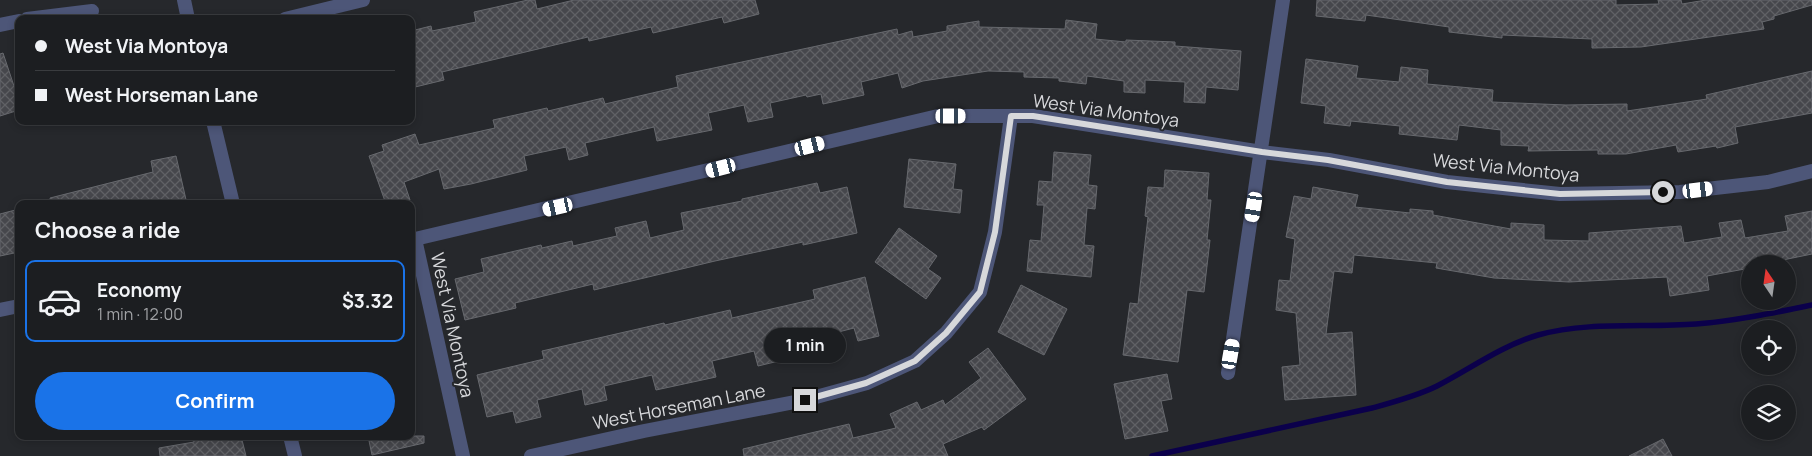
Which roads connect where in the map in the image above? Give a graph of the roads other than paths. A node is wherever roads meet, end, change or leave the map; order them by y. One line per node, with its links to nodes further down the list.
1 (184, 0): 6 (street)
2 (1283, 0): 12 (street)
3 (355, 1): 7 (street)
4 (92, 11): 5 (street)
5 (45, 15)
6 (187, 15)
7 (301, 15)
8 (15, 22): 9 (street)
9 (0, 25)
10 (1011, 116): 12 (street, West Via Montoya); 20 (street, West Via Montoya); 21 (street, West Horseman Lane)
11 (214, 125): 14 (street)
12 (1262, 152): 13 (street, West Via Montoya); 17 (street)
13 (1812, 171)
14 (233, 200)
15 (15, 307): 16 (street)
16 (0, 310)
17 (1228, 372)
18 (291, 440): 19 (street)
19 (295, 456)
20 (463, 456)
21 (531, 456)

